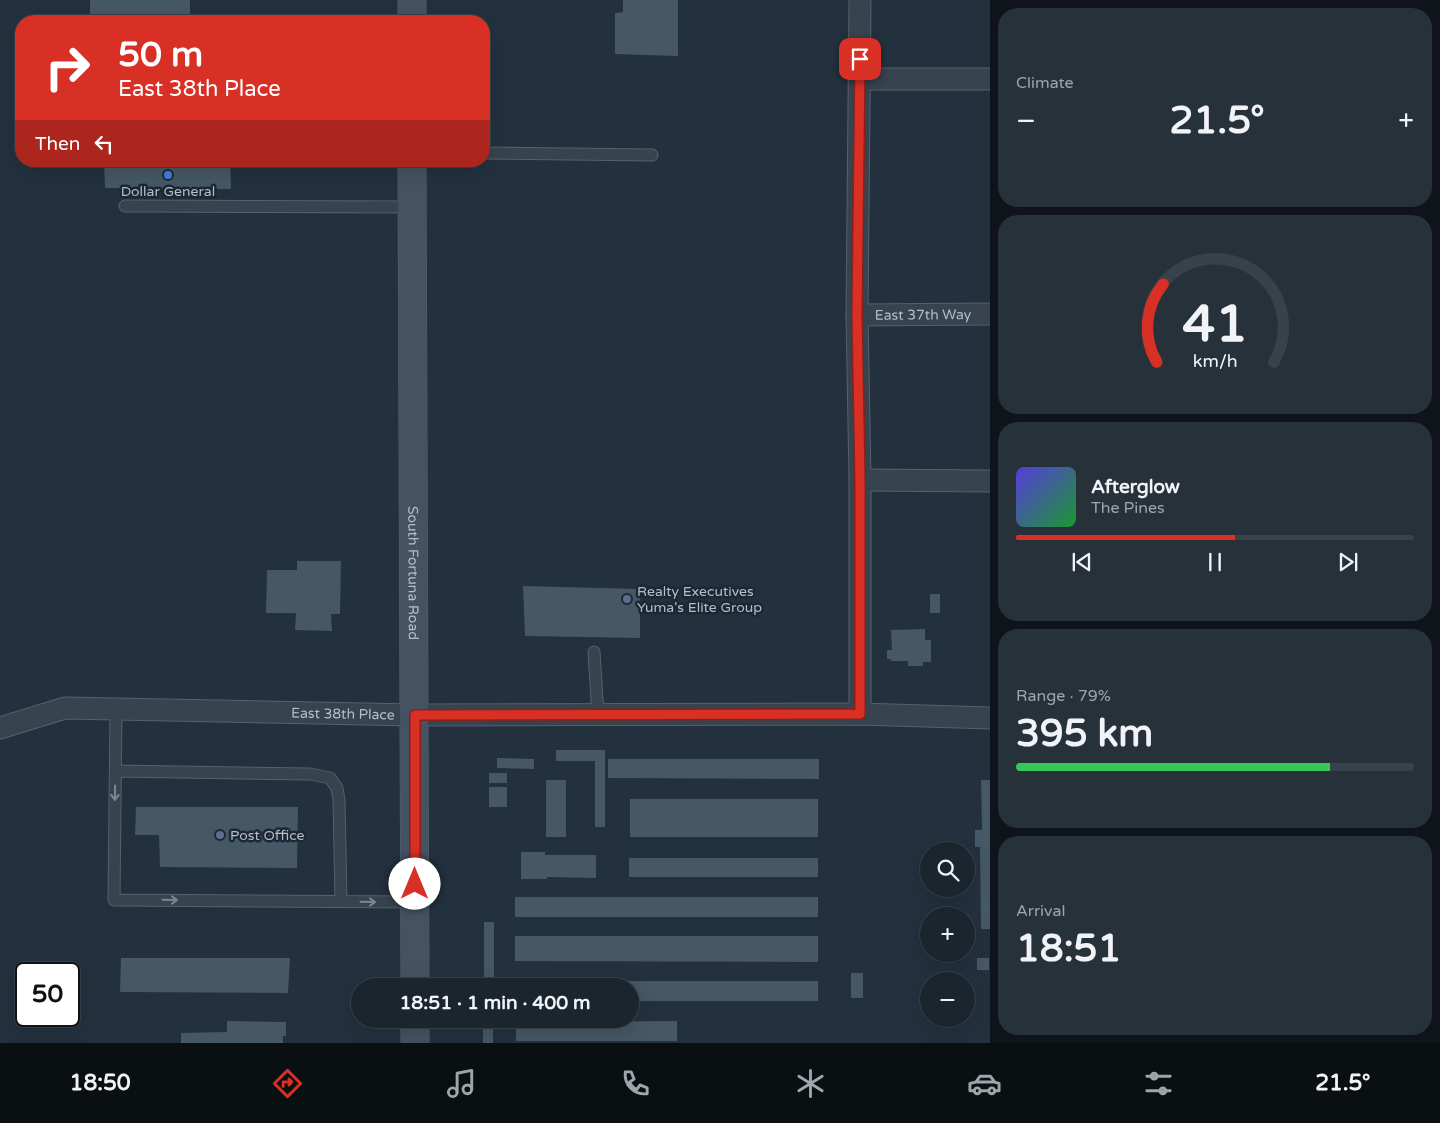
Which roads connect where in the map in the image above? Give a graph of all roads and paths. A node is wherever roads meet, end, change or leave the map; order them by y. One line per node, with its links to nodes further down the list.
1 (412, 0): 3 (main road)
2 (860, 0): 4 (street)
3 (412, 15)
4 (860, 79): 5 (street); 12 (street)
5 (990, 79)
6 (490, 153): 7 (lane)
7 (652, 155)
8 (412, 167): 10 (main road, South Fortuna Road)
9 (125, 206): 10 (lane)
10 (413, 207): 18 (main road, South Fortuna Road)
11 (990, 314): 12 (street, East 37th Way)
12 (857, 315): 13 (street)
13 (860, 480): 14 (street); 17 (street)
14 (990, 481)
15 (594, 652): 19 (lane)
16 (116, 710): 18 (street, East 38th Place); 21 (street, East 38th Place); 22 (lane)
17 (860, 714): 19 (street, East 38th Place); 20 (street, East 38th Place)
18 (415, 715): 19 (street, East 38th Place); 24 (main road, South Fortuna Road)
19 (598, 715)
20 (990, 718)
21 (0, 728)
22 (116, 771): 23 (lane); 23 (lane, one-way to 23)
23 (341, 902): 24 (lane, one-way to 24)
24 (415, 902): 25 (main road, South Fortuna Road)
25 (415, 978)
26 (415, 1028): 27 (main road)
27 (415, 1043)

